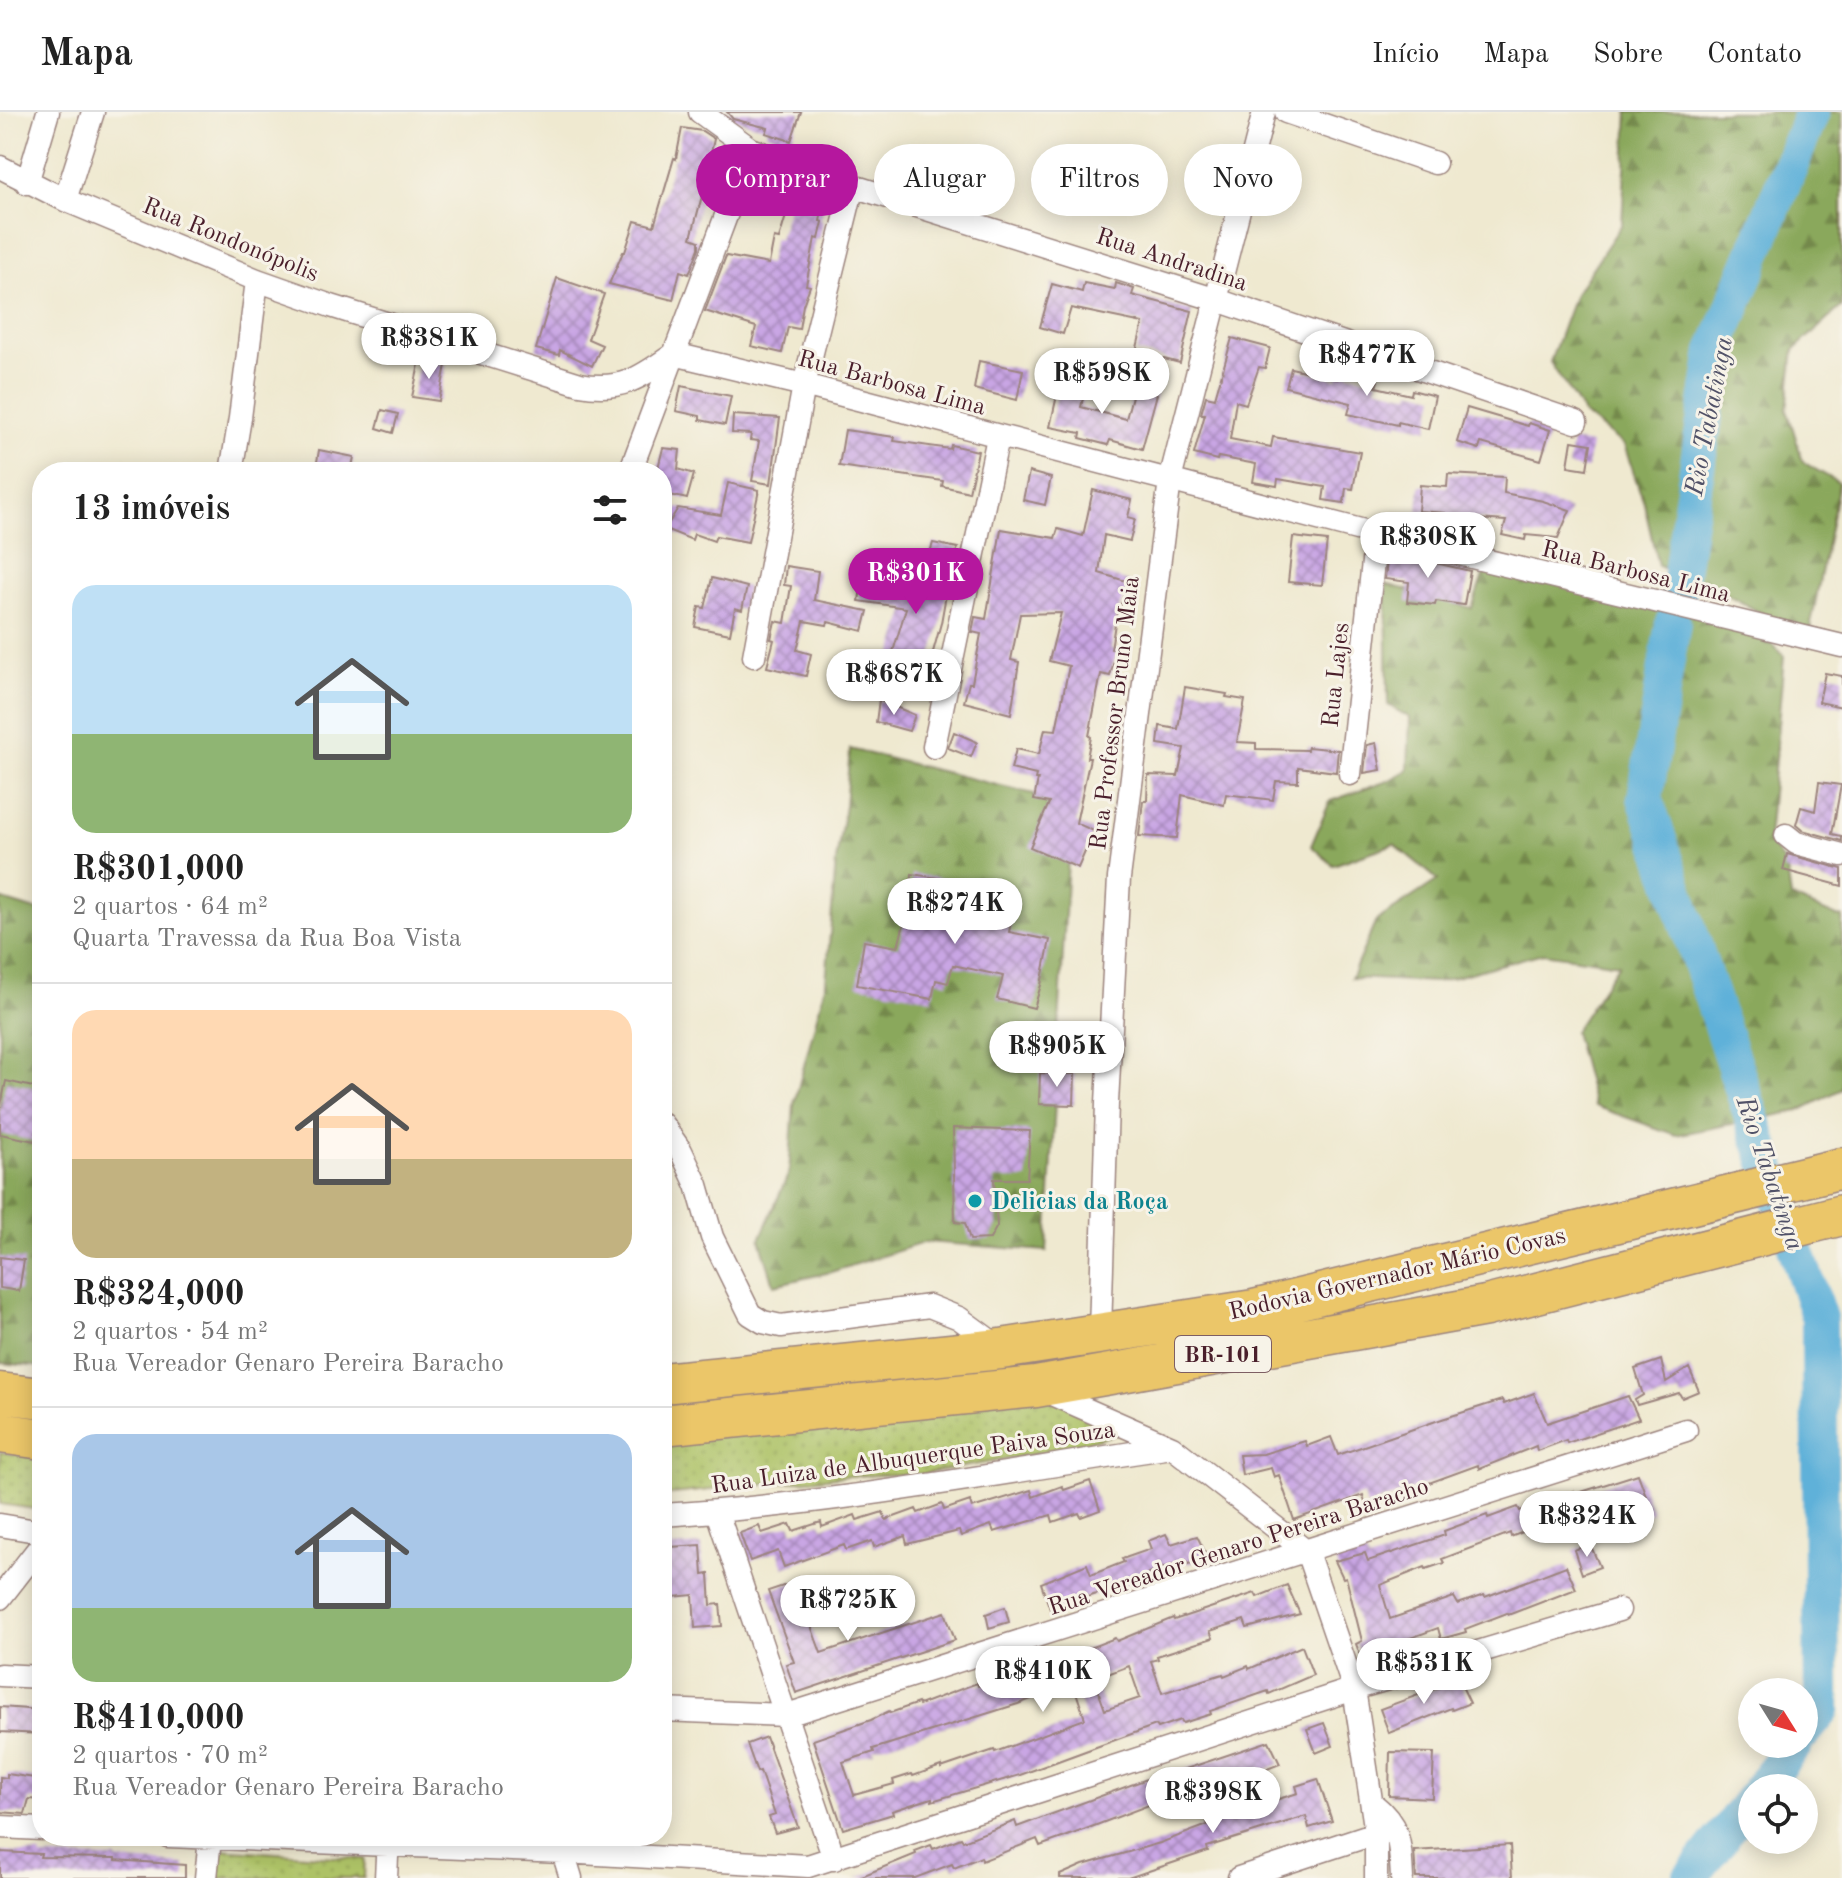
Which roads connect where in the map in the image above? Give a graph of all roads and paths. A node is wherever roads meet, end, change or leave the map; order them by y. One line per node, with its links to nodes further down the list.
1 (48, 112): 9 (street)
2 (93, 112): 11 (street)
3 (700, 112): 6 (street, Rua Andradina)
4 (1264, 112): 15 (street, Rua Professor Bruno Maia)
5 (1286, 112): 7 (street)
6 (744, 144)
7 (1435, 163)
8 (0, 167): 9 (street, Rua Rondonópolis)
9 (27, 183): 11 (street, Rua Rondonópolis)
10 (858, 188): 15 (street, Rua Andradina)
11 (65, 200): 14 (street, Rua Rondonópolis)
12 (726, 216): 16 (street)
13 (846, 216): 17 (street)
14 (257, 280): 16 (street, Rua Rondonópolis); 20 (street)
15 (1217, 300): 18 (street, Rua Andradina); 22 (street, Rua Professor Bruno Maia)
16 (674, 354): 17 (street, Rua Barbosa Lima); 21 (street)
17 (804, 385): 19 (street, Rua Barbosa Lima); 25 (street)
18 (1576, 422)
19 (998, 437): 22 (street, Rua Barbosa Lima); 26 (street)
20 (233, 462)
21 (634, 462)
22 (1170, 480): 23 (street, Rua Barbosa Lima); 33 (street, Rua Professor Bruno Maia)
23 (1376, 534): 24 (street, Rua Barbosa Lima); 27 (street, Rua Lajes)
24 (1842, 646)
25 (754, 656)
26 (934, 747)
27 (1350, 774)
28 (1786, 835): 29 (street)
29 (1842, 855)
30 (672, 1138): 34 (street)
31 (1834, 1170): 33 (highway, Rodovia Governador Mário Covas / BR-101)
32 (1840, 1215): 36 (highway, Rodovia Governador Mário Covas / BR-101)
33 (1100, 1332): 34 (highway, Rodovia Governador Mário Covas / BR-101)
34 (1001, 1349): 35 (highway, Rodovia Governador Mário Covas / BR-101)
35 (672, 1382)
36 (1036, 1387): 39 (highway, Rodovia Governador Mário Covas / BR-101); 43 (street)
37 (0, 1393): 38 (highway)
38 (32, 1397)
39 (672, 1424)
40 (1686, 1430): 48 (street, Rua Vereador Genaro Pereira Baracho)
41 (0, 1433): 42 (highway)
42 (32, 1438)
43 (1172, 1447): 44 (street, Rua Luiza de Albuquerque Paiva Souza); 48 (street)
44 (717, 1512): 45 (street, Rua Luiza de Albuquerque Paiva Souza); 56 (street)
45 (672, 1514)
46 (0, 1525): 47 (street)
47 (32, 1530)
48 (1307, 1552): 54 (street); 56 (street, Rua Vereador Genaro Pereira Baracho)
49 (32, 1557): 50 (street)
50 (0, 1598)
51 (1619, 1610): 54 (street)
52 (0, 1675): 53 (street)
53 (32, 1677)
54 (1354, 1689): 57 (street); 65 (street)
55 (672, 1710): 56 (street, Rua Vereador Genaro Pereira Baracho)
56 (787, 1715): 65 (street)
57 (1372, 1803): 60 (street); 71 (street)
58 (0, 1827): 59 (street)
59 (32, 1829)
60 (1376, 1833): 69 (street); 70 (street)
61 (209, 1846): 66 (street)
62 (388, 1846): 67 (street)
63 (476, 1846): 64 (street)
64 (563, 1852): 65 (street); 68 (street)
65 (834, 1859)
66 (206, 1878)
67 (386, 1878)
68 (571, 1878)
69 (1239, 1878)
70 (1376, 1878)
71 (1402, 1878)

